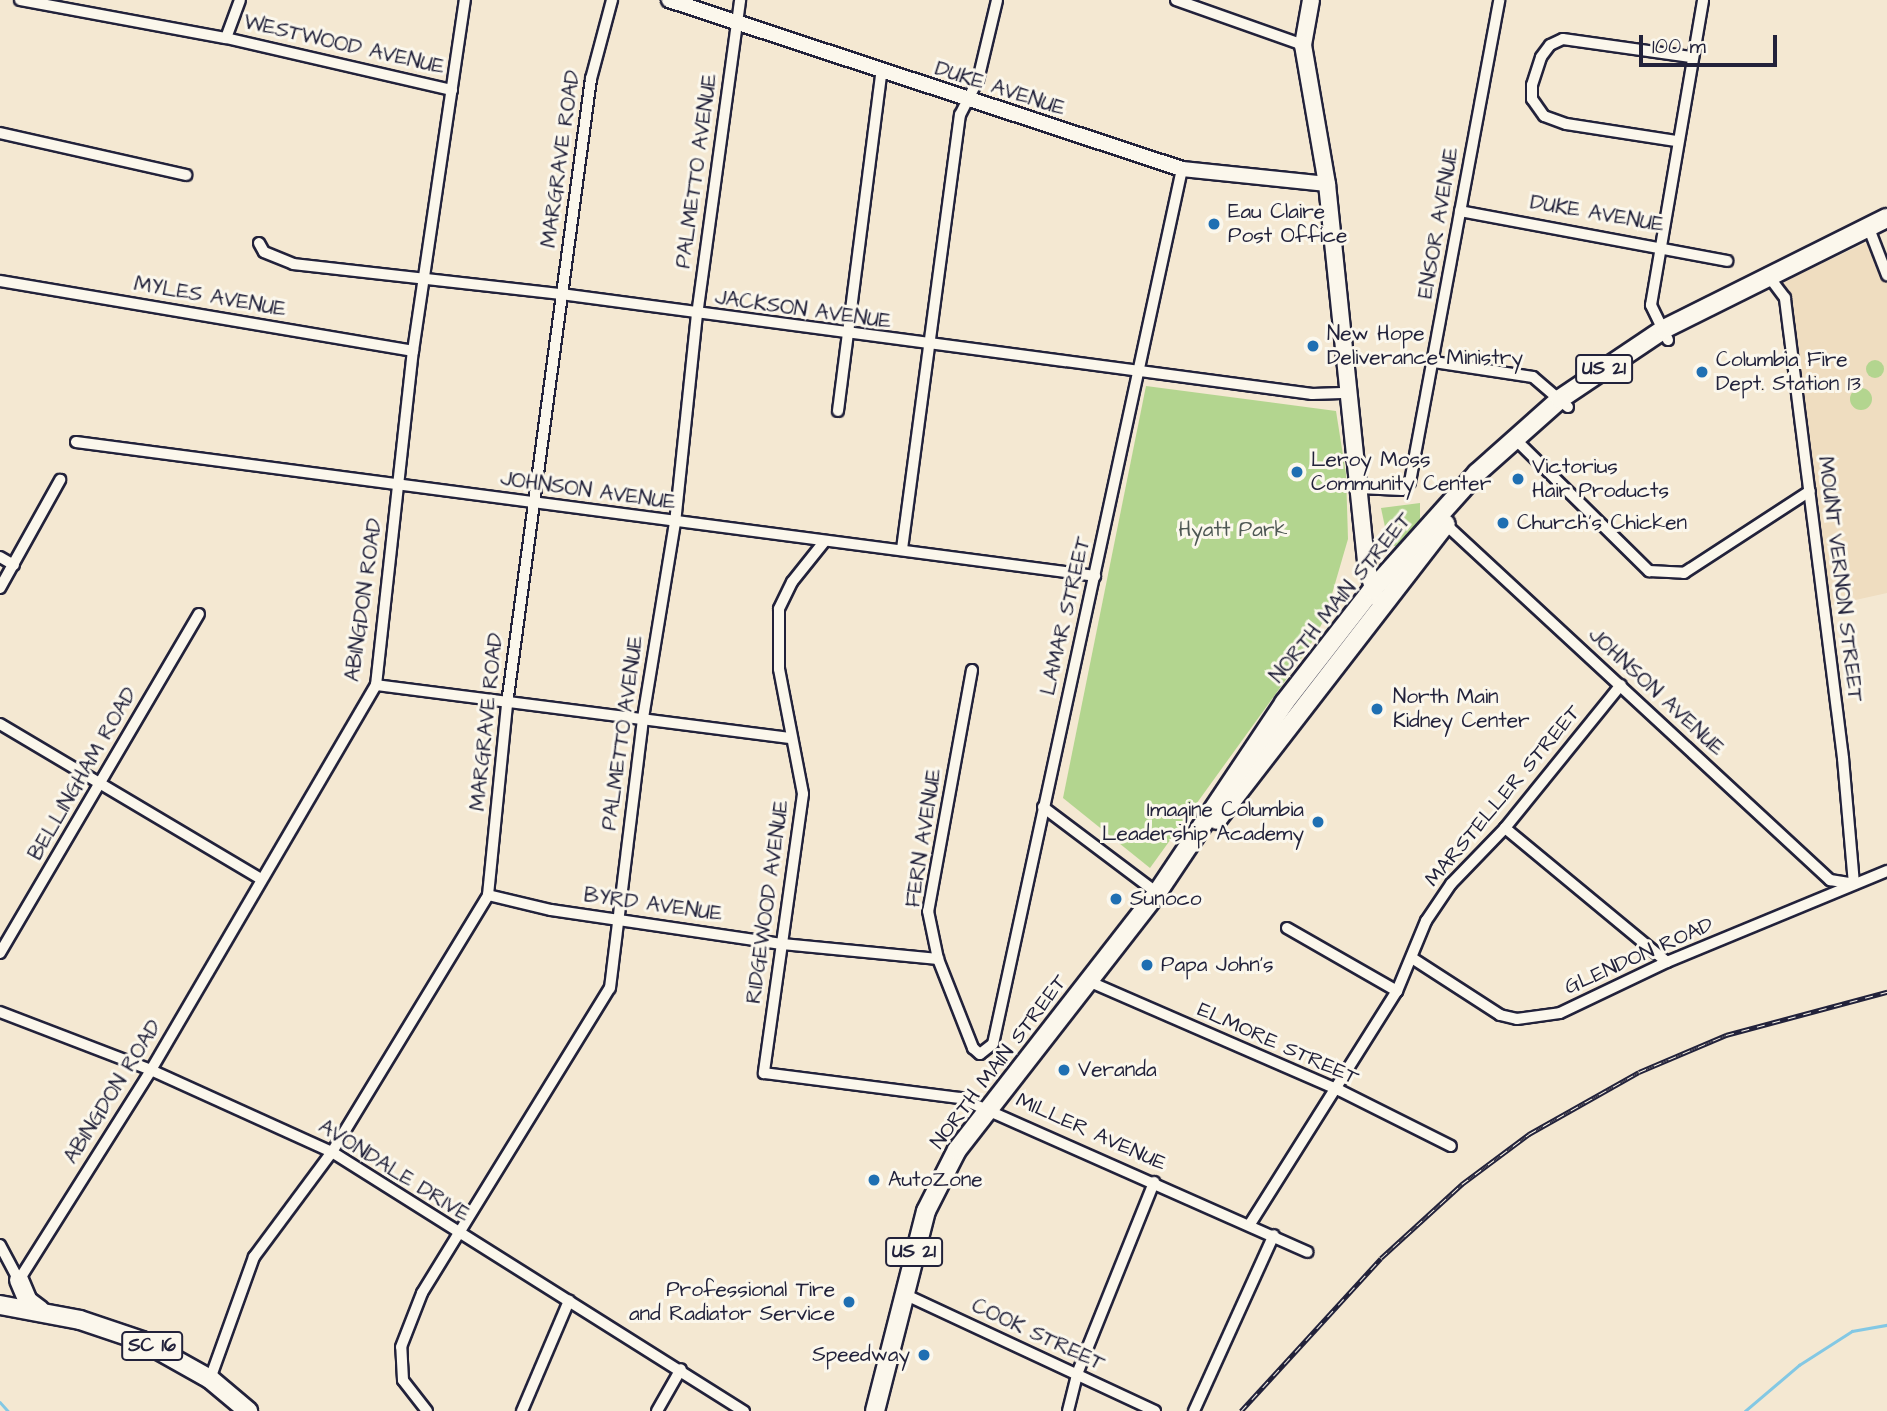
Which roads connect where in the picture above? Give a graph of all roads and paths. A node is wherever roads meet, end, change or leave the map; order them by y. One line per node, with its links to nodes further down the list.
1 (20, 0): 13 (street, WESTWOOD AVENUE)
2 (240, 0): 13 (street)
3 (465, 0): 17 (street, ABINGDON ROAD)
4 (612, 0): 34 (street, MARGRAVE ROAD)
5 (669, 0): 12 (street, DUKE AVENUE)
6 (740, 0): 12 (street, PALMETTO AVENUE)
7 (997, 0): 18 (street)
8 (1177, 0): 14 (street)
9 (1311, 0): 14 (main road)
10 (1499, 0): 24 (street, ENSOR AVENUE)
11 (1703, 0): 15 (street)
12 (737, 24): 16 (street, DUKE AVENUE); 35 (street, PALMETTO AVENUE)
13 (226, 38): 17 (street, WESTWOOD AVENUE)
14 (1303, 45): 23 (main road)
15 (1692, 57): 20 (street); 20 (street)
16 (881, 73): 18 (street, DUKE AVENUE); 37 (street)
17 (452, 90): 32 (street, ABINGDON ROAD)
18 (966, 101): 21 (street, DUKE AVENUE); 38 (street)
19 (0, 134): 22 (street)
20 (1676, 141): 28 (street)
21 (1182, 169): 23 (street, DUKE AVENUE); 41 (street, LAMAR STREET)
22 (186, 175)
23 (1327, 184): 42 (main road)
24 (1460, 211): 28 (street, DUKE AVENUE); 40 (street, ENSOR AVENUE)
25 (1887, 218): 26 (main road, NORTH MAIN STREET / US 21)
26 (1876, 231): 30 (street); 31 (main road, NORTH MAIN STREET / US 21)
27 (259, 243): 32 (street, JACKSON AVENUE)
28 (1658, 247): 29 (street, DUKE AVENUE); 36 (street)
29 (1727, 261)
30 (1887, 275)
31 (1772, 277): 36 (main road, NORTH MAIN STREET / US 21); 50 (street, MOUNT VERNON STREET)
32 (423, 279): 34 (street, JACKSON AVENUE); 39 (street, ABINGDON ROAD)
33 (0, 281): 39 (street, MYLES AVENUE)
34 (561, 294): 35 (street, JACKSON AVENUE); 51 (street, MARGRAVE ROAD)
35 (697, 315): 37 (street, JACKSON AVENUE); 53 (street, PALMETTO AVENUE)
36 (1666, 335): 43 (main road, NORTH MAIN STREET / US 21)
37 (848, 336): 38 (street, JACKSON AVENUE); 44 (street)
38 (930, 346): 41 (street, JACKSON AVENUE); 55 (street)
39 (413, 351): 48 (street, ABINGDON ROAD)
40 (1434, 362): 43 (street); 49 (street, ENSOR AVENUE)
41 (1140, 369): 42 (street, JACKSON AVENUE); 58 (street, LAMAR STREET)
42 (1349, 394): 49 (main road)
43 (1564, 403): 45 (main road, NORTH MAIN STREET / US 21)
44 (838, 411)
45 (1517, 441): 50 (street); 52 (main road, NORTH MAIN STREET / US 21)
46 (76, 442): 48 (street, JOHNSON AVENUE)
47 (60, 480): 57 (street)
48 (399, 483): 51 (street, JOHNSON AVENUE); 63 (street, ABINGDON ROAD)
49 (1359, 488): 60 (main road)
50 (1810, 491): 74 (street, MOUNT VERNON STREET)
51 (533, 502): 53 (street, JOHNSON AVENUE); 65 (street, MARGRAVE ROAD)
52 (1441, 521): 60 (main road, NORTH MAIN STREET / US 21); 64 (street, JOHNSON AVENUE)
53 (675, 523): 54 (street, JOHNSON AVENUE); 66 (street, PALMETTO AVENUE)
54 (824, 542): 55 (street, JOHNSON AVENUE); 68 (street, RIDGEWOOD AVENUE)
55 (902, 550): 58 (street, JOHNSON AVENUE)
56 (0, 557): 57 (street)
57 (14, 565): 59 (street)
58 (1095, 576): 70 (street, LAMAR STREET)
59 (0, 587)
60 (1377, 597): 75 (main road, NORTH MAIN STREET / US 21)
61 (200, 614): 69 (street, BELLINGHAM ROAD)
62 (972, 670): 82 (street, FERN AVENUE)
63 (376, 685): 65 (street); 73 (street, ABINGDON ROAD)
64 (1621, 685): 71 (street, MARSTELLER STREET); 74 (street, JOHNSON AVENUE)
65 (507, 704): 66 (street); 76 (street, MARGRAVE ROAD)
66 (643, 718): 68 (street); 77 (street, PALMETTO AVENUE)
67 (0, 724): 69 (street)
68 (791, 738): 79 (street, RIDGEWOOD AVENUE)
69 (99, 785): 73 (street); 80 (street, BELLINGHAM ROAD)
70 (1043, 807): 75 (street); 87 (street, LAMAR STREET)
71 (1505, 828): 81 (street, MARSTELLER STREET); 83 (street)
72 (1887, 871): 74 (street, GLENDON ROAD)
73 (261, 879): 88 (street, ABINGDON ROAD)
74 (1854, 884): 83 (street, GLENDON ROAD)
75 (1161, 888): 84 (main road, NORTH MAIN STREET / US 21)
76 (488, 895): 77 (street, BYRD AVENUE); 93 (street, MARGRAVE ROAD)
77 (618, 918): 79 (street, BYRD AVENUE); 96 (street, PALMETTO AVENUE)
78 (1287, 928): 85 (street)
79 (782, 944): 82 (street, BYRD AVENUE); 89 (street, RIDGEWOOD AVENUE)
80 (0, 953)
81 (1412, 958): 83 (street, GLENDON ROAD); 85 (street, MARSTELLER STREET)
82 (939, 959): 87 (street, FERN AVENUE)
83 (1667, 962)
84 (1088, 981): 90 (street, ELMORE STREET); 91 (main road, NORTH MAIN STREET / US 21)
85 (1397, 991): 90 (street, MARSTELLER STREET)
86 (0, 1012): 88 (street, AVONDALE DRIVE)
87 (973, 1048)
88 (151, 1070): 93 (street, AVONDALE DRIVE); 100 (street, ABINGDON ROAD)
89 (764, 1073): 91 (street, MILLER AVENUE)
90 (1339, 1090): 92 (street, ELMORE STREET); 95 (street, MARSTELLER STREET)
91 (990, 1109): 94 (street, MILLER AVENUE); 101 (main road, NORTH MAIN STREET / US 21)
92 (1451, 1146)
93 (332, 1152): 96 (street, AVONDALE DRIVE); 107 (street, MARGRAVE ROAD)
94 (1154, 1182): 95 (street, MILLER AVENUE); 106 (street)
95 (1250, 1224): 97 (street, MILLER AVENUE)
96 (460, 1235): 102 (street, AVONDALE DRIVE); 109 (street, PALMETTO AVENUE)
97 (1274, 1235): 99 (street, MILLER AVENUE); 116 (street)
98 (0, 1245): 100 (street)
99 (1307, 1252)
100 (19, 1280): 103 (main road); 104 (main road)
101 (904, 1294): 106 (street, COOK STREET); 113 (main road, NORTH MAIN STREET / US 21)
102 (569, 1301): 105 (street, AVONDALE DRIVE); 110 (street)
103 (0, 1304): 104 (main road, SC 16)
104 (40, 1310): 107 (main road, SC 16)
105 (681, 1370): 111 (street); 112 (street, AVONDALE DRIVE)
106 (1077, 1374): 114 (street); 115 (street, COOK STREET)
107 (210, 1378): 108 (main road, SC 16)
108 (248, 1411)
109 (427, 1411)
110 (522, 1411)
111 (657, 1411)
112 (744, 1411)
113 (875, 1411)
114 (1068, 1411)
115 (1155, 1411)
116 (1194, 1411)

